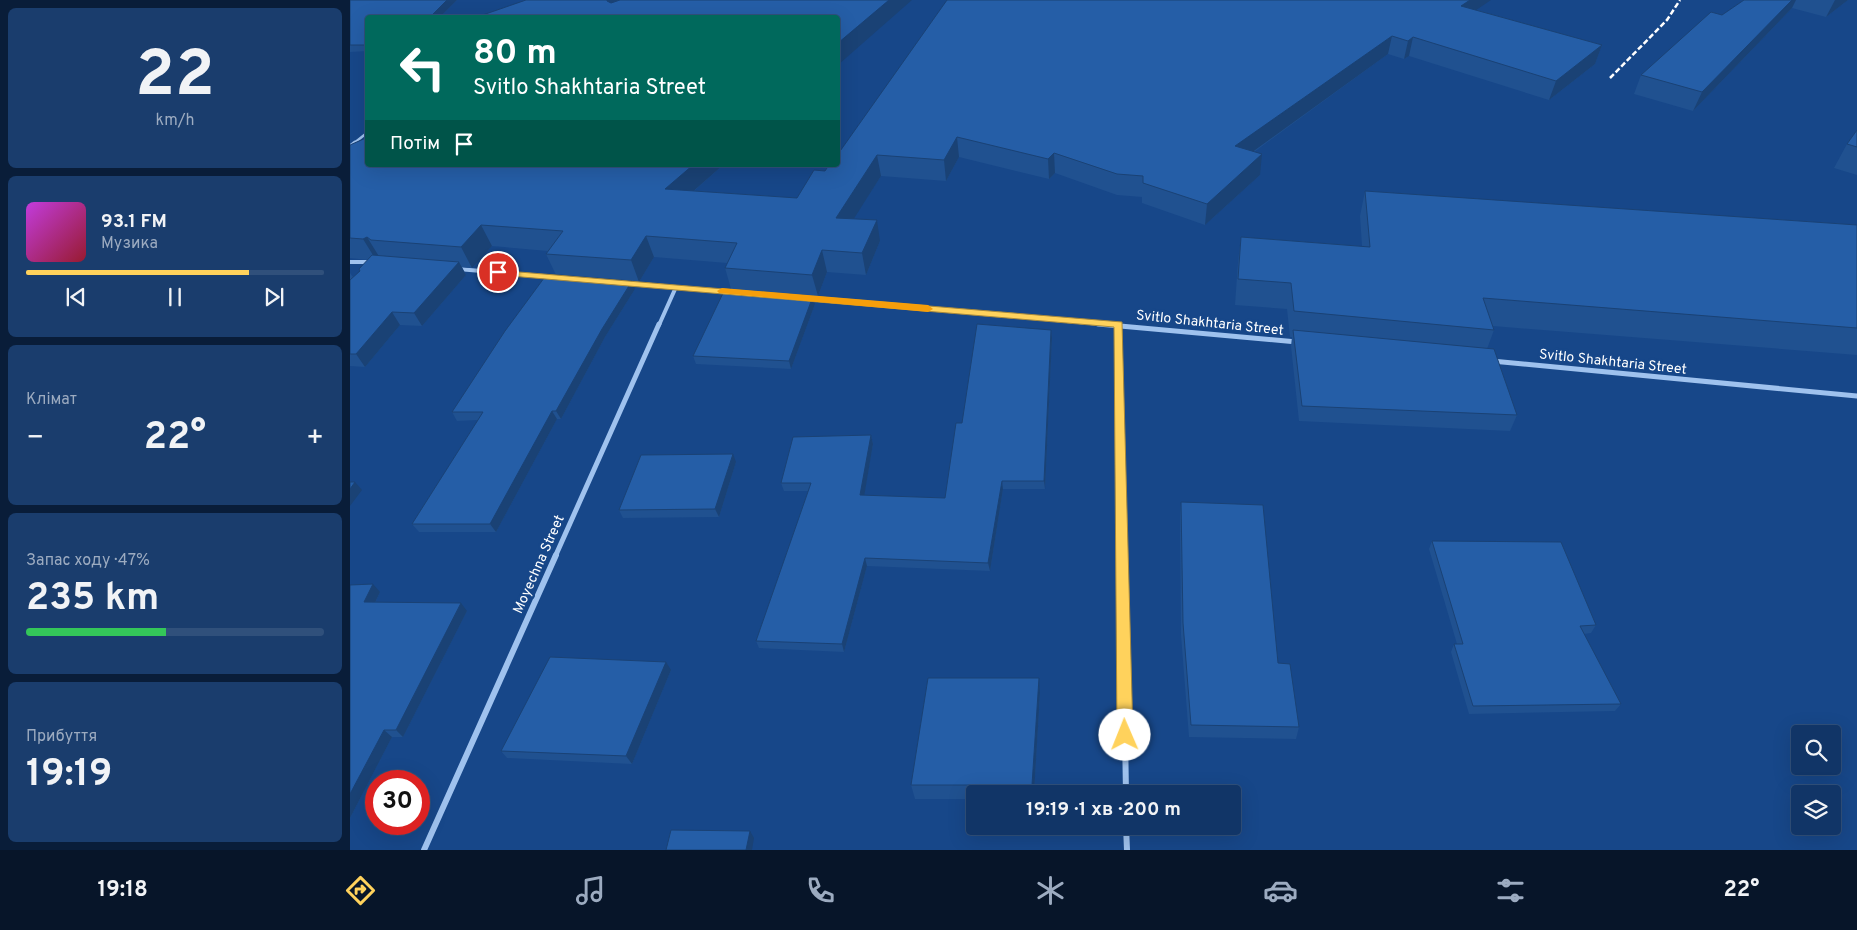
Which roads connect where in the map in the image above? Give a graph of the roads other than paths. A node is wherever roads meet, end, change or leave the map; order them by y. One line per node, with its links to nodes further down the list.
1 (365, 134): 2 (lane)
2 (350, 146)
3 (350, 262): 5 (street)
4 (449, 268): 6 (street)
5 (374, 269)
6 (557, 277)
7 (617, 282): 8 (street)
8 (676, 287): 9 (street); 17 (street, Moyechna Street)
9 (735, 292)
10 (804, 298): 11 (street, Svitlo Shakhtaria Street)
11 (1119, 325): 12 (street, Svitlo Shakhtaria Street); 15 (street)
12 (1306, 343)
13 (1483, 360): 14 (street, Svitlo Shakhtaria Street)
14 (1857, 396)
15 (1126, 785)
16 (1126, 835): 18 (street)
17 (424, 850)
18 (1127, 850)

